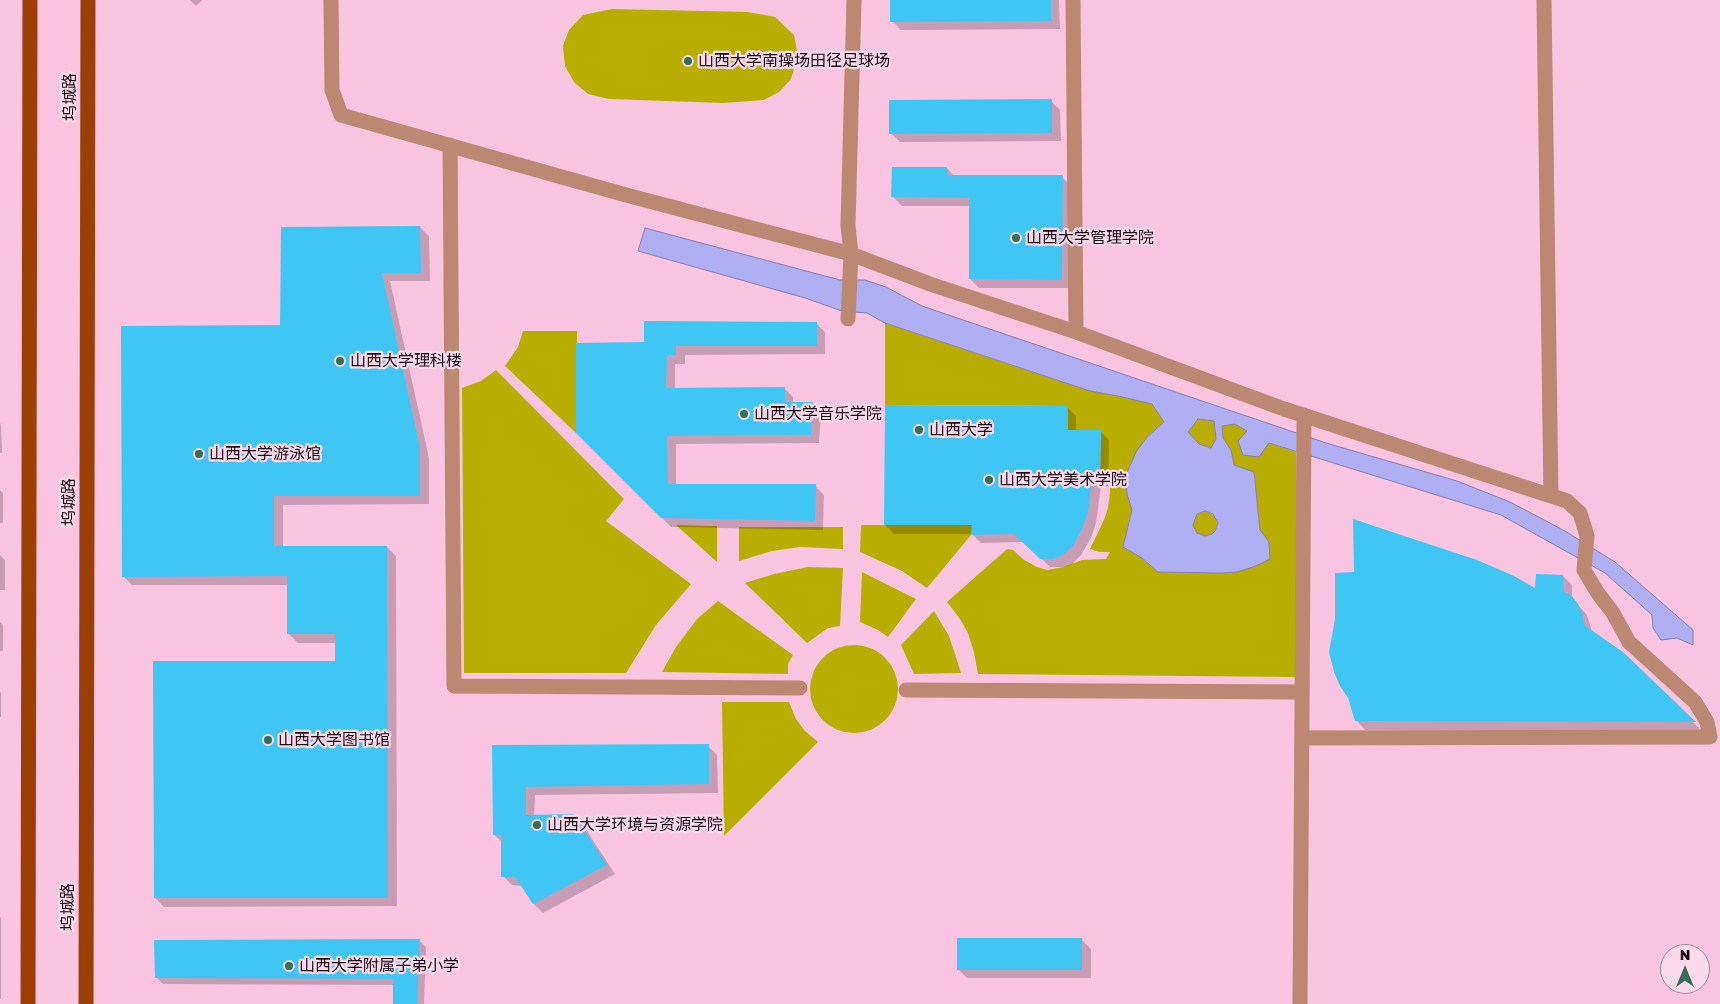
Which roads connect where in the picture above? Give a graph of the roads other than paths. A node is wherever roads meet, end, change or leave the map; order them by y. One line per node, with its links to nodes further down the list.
1 (30, 0): 17 (main road)
2 (88, 0): 18 (main road, 坞城路)
3 (331, 0): 7 (lane)
4 (854, 0): 8 (lane)
5 (1073, 0): 10 (lane)
6 (1544, 0): 12 (lane)
7 (450, 145): 8 (lane); 13 (lane)
8 (851, 254): 9 (lane); 10 (lane)
9 (848, 319)
10 (1076, 332): 11 (lane)
11 (1304, 422): 12 (lane); 15 (lane)
12 (1551, 496): 16 (lane)
13 (800, 688)
14 (906, 690): 15 (lane)
15 (1302, 692): 16 (lane)
16 (1302, 738): 19 (lane)
17 (28, 1004)
18 (86, 1004)
19 (1300, 1004)

